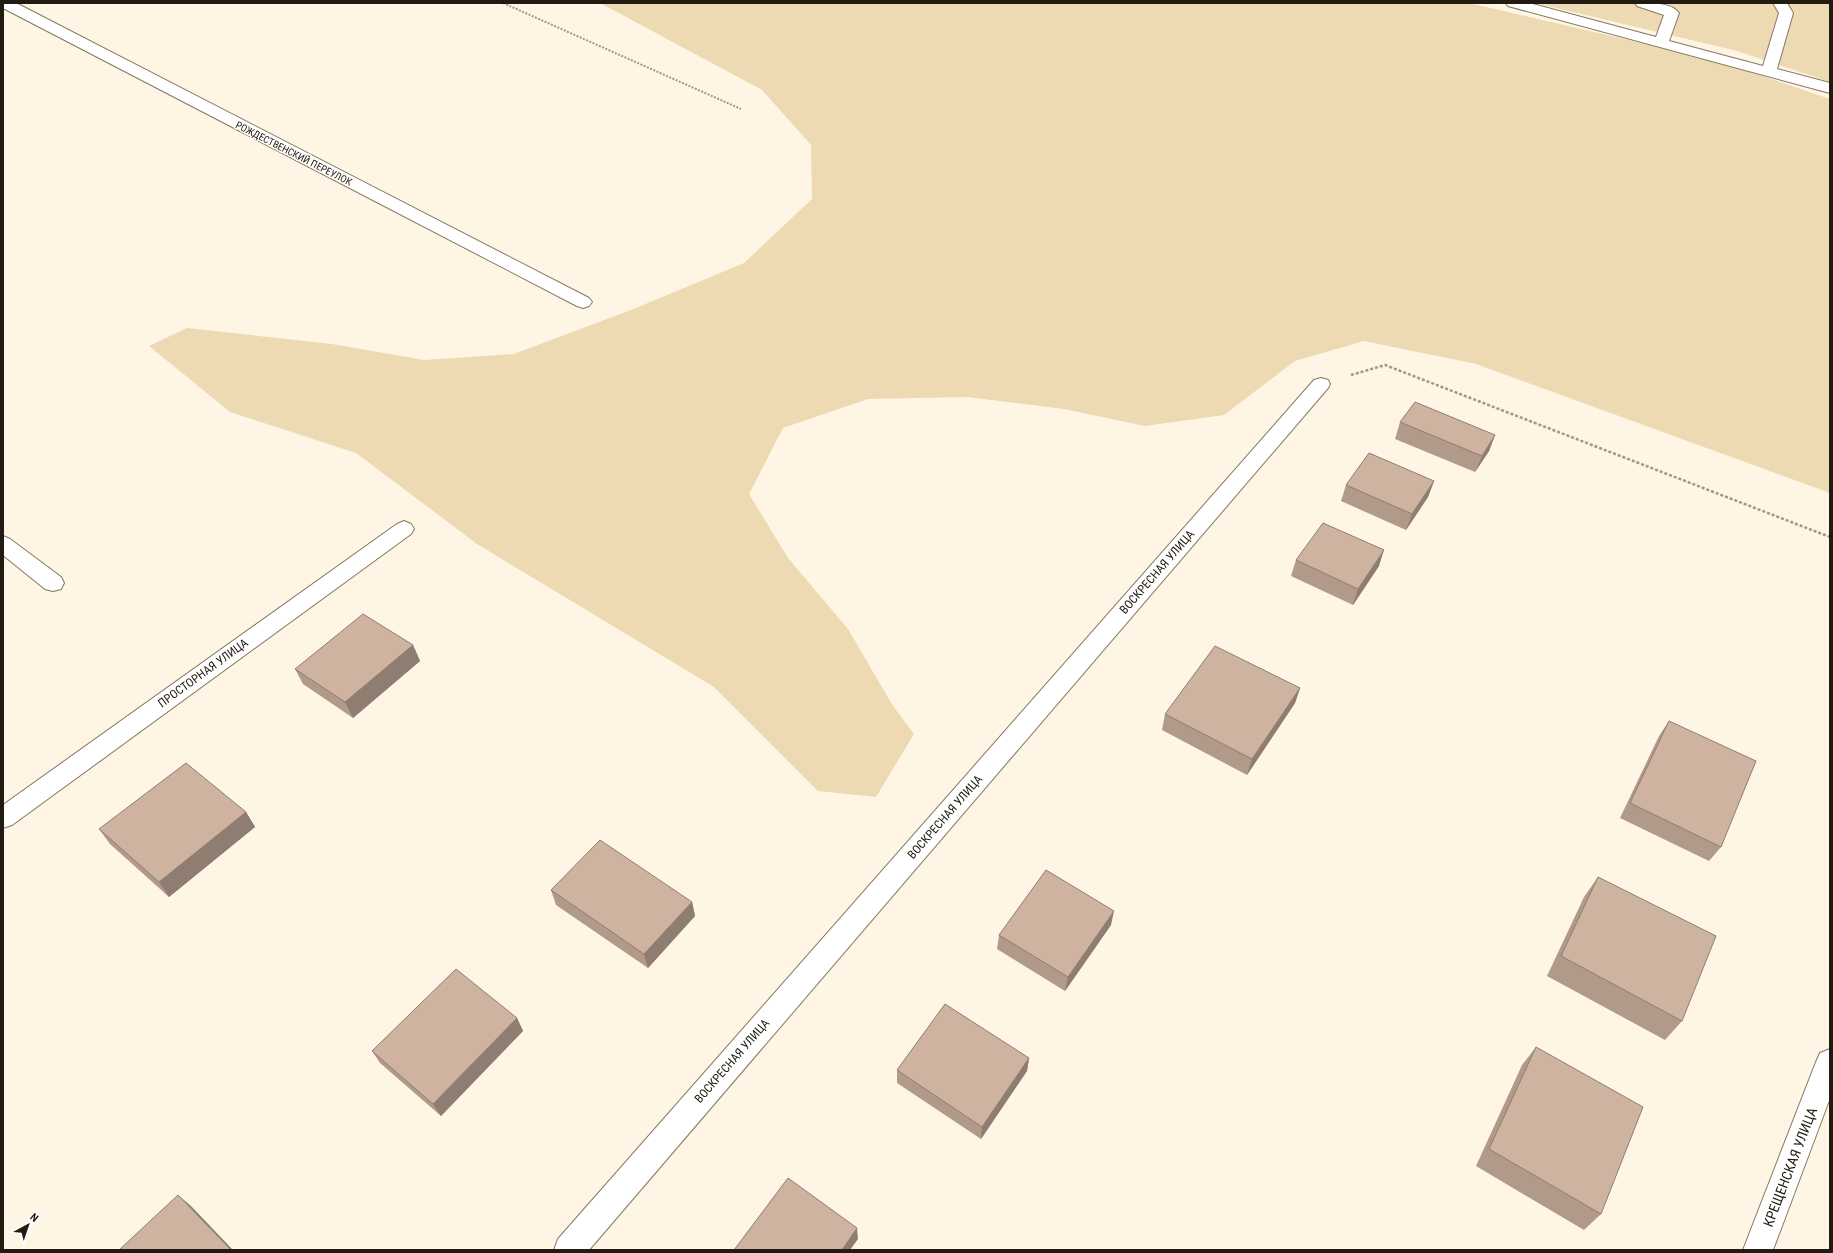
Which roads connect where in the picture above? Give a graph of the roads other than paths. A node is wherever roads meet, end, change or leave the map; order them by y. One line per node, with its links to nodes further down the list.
1 (5, 3): 9 (street, РОЖДЕСТВЕНСКИЙ ПЕРЕУЛОК)
2 (1513, 3): 6 (street)
3 (1642, 3): 5 (street)
4 (1780, 3): 7 (street)
5 (1672, 8): 6 (street)
6 (1662, 43): 7 (street)
7 (1769, 72): 8 (street)
8 (1830, 88)
9 (583, 302)
10 (1321, 384): 16 (street, ВОСКРЕСНАЯ УЛИЦА)
11 (404, 529): 14 (street, ПРОСТОРНАЯ УЛИЦА)
12 (3, 544): 13 (street)
13 (54, 583)
14 (3, 818)
15 (1830, 1062): 17 (street, КРЕЩЕНСКАЯ УЛИЦА)
16 (569, 1250)
17 (1758, 1250)

